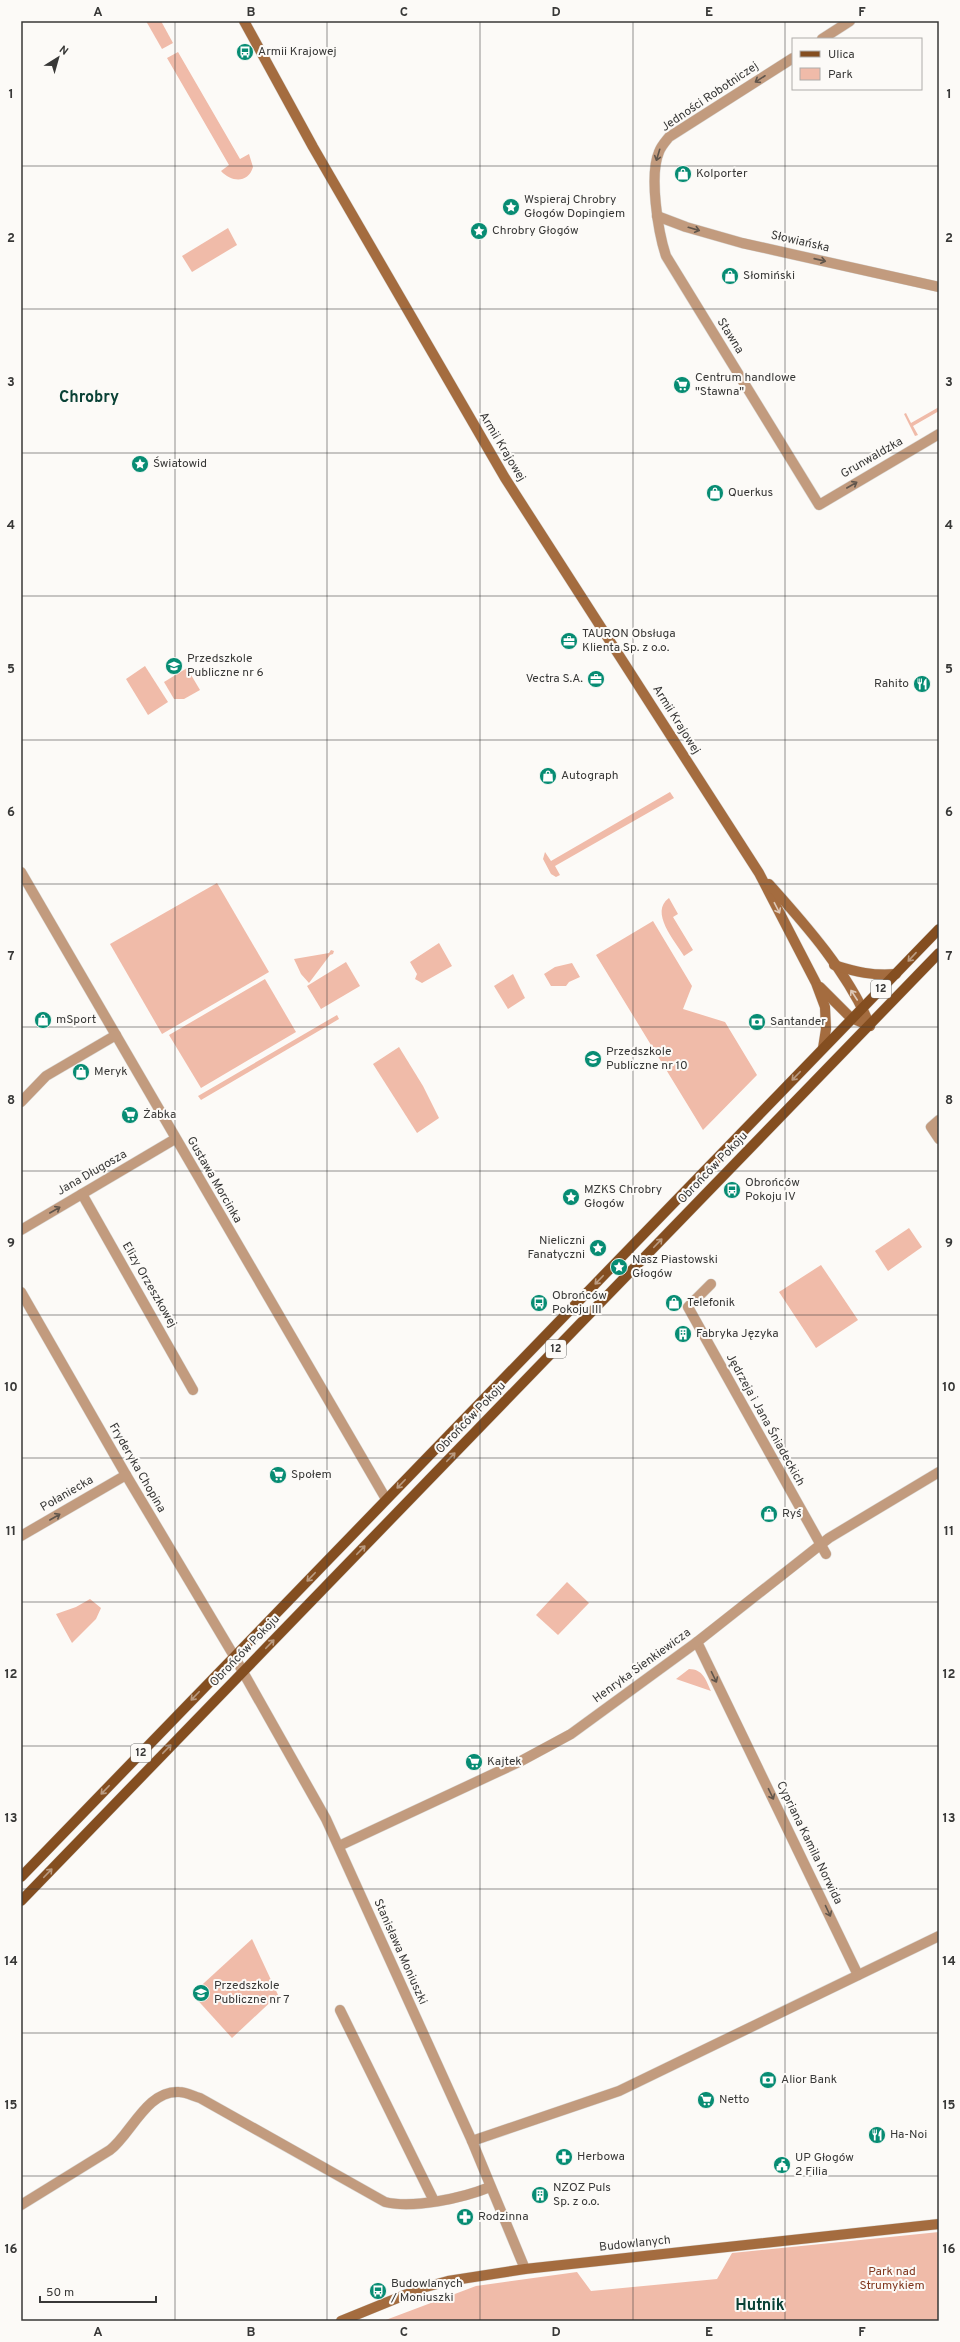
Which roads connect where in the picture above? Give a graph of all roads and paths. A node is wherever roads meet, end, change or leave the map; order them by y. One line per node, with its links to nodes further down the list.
1 (244, 21): 10 (street, Armii Krajowej)
2 (850, 21): 3 (street)
3 (824, 38)
4 (792, 59): 5 (street, Jedności Robotniczej, one-way to 5)
5 (657, 216): 6 (street, Słowiańska, one-way to 6); 8 (street, Stawna)
6 (939, 287)
7 (939, 434): 8 (street, Grunwaldzka, one-way to 7)
8 (819, 505)
9 (21, 872): 19 (street, Gustawa Morcinka)
10 (759, 873): 13 (street, Armii Krajowej); 15 (street, Armii Krajowej, one-way to 15)
11 (939, 929): 14 (main road, Obrońców Pokoju / 12, one-way to 14)
12 (939, 953): 18 (main road, Obrońców Pokoju / 12)
13 (834, 965): 14 (street); 16 (street, Armii Krajowej, one-way to 13)
14 (896, 974): 16 (main road, Obrońców Pokoju / 12)
15 (816, 982): 17 (street, Armii Krajowej); 20 (street, Armii Krajowej)
16 (862, 1007): 17 (main road, Obrońców Pokoju / 12); 18 (street, Armii Krajowej)
17 (851, 1018): 18 (street, Armii Krajowej); 20 (main road, Obrońców Pokoju / 12)
18 (870, 1026): 37 (main road, Obrońców Pokoju / 12, one-way to 18)
19 (116, 1035): 21 (street); 23 (street, Gustawa Morcinka)
20 (823, 1048): 32 (main road, Obrońców Pokoju / 12, one-way to 32)
21 (21, 1102)
22 (939, 1120): 24 (street)
23 (175, 1139): 25 (street, Jana Długosza); 32 (street, Gustawa Morcinka)
24 (939, 1139)
25 (82, 1194): 26 (street, Jana Długosza, one-way to 25); 29 (street, Elizy Orzeszkowej)
26 (21, 1230)
27 (711, 1284): 34 (street, Jędrzeja i Jana Śniadeckich)
28 (21, 1292): 31 (street, Fryderyka Chopina)
29 (194, 1390)
30 (939, 1472): 34 (street, Henryka Sienkiewicza)
31 (126, 1475): 33 (street, Połaniecka, one-way to 31); 36 (street, Fryderyka Chopina)
32 (386, 1499): 36 (main road, Obrońców Pokoju / 12, one-way to 36)
33 (21, 1536)
34 (823, 1549): 35 (street, Henryka Sienkiewicza)
35 (697, 1642): 38 (street, Henryka Sienkiewicza); 42 (street, Cypriana Kamila Norwida, one-way to 42)
36 (234, 1656): 37 (street, Stanisława Moniuszki); 39 (main road, Obrońców Pokoju / 12, one-way to 39)
37 (243, 1672): 38 (street, Stanisława Moniuszki); 40 (main road, Obrońców Pokoju / 12, one-way to 37)
38 (339, 1846): 44 (street, Stanisława Moniuszki)
39 (21, 1877)
40 (21, 1901)
41 (939, 1936): 42 (street)
42 (858, 1974): 44 (street)
43 (340, 2010): 46 (street)
44 (472, 2141): 45 (street, Stanisława Moniuszki)
45 (490, 2187): 46 (street); 49 (street, Stanisława Moniuszki)
46 (434, 2201): 47 (street)
47 (21, 2205)
48 (939, 2224): 49 (street, Budowlanych)
49 (525, 2269): 50 (street, Budowlanych)
50 (341, 2321)

